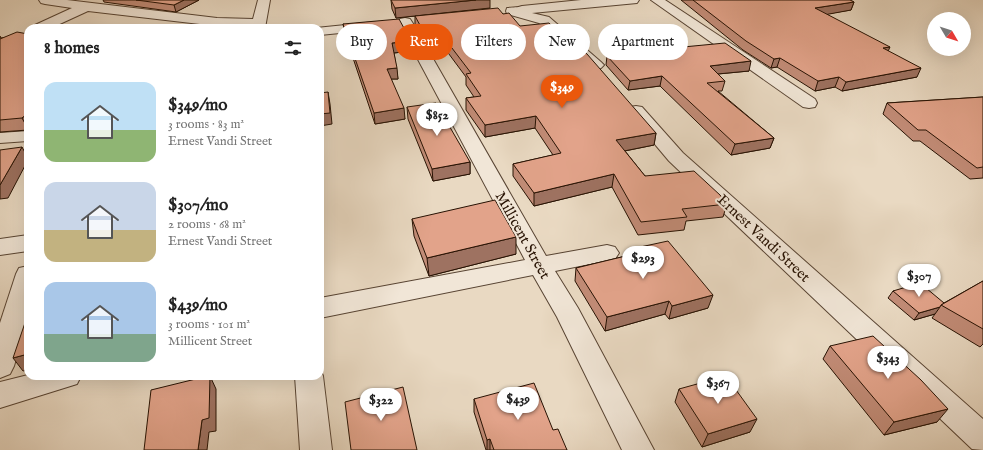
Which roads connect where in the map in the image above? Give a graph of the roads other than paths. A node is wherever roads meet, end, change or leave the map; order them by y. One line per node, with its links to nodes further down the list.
1 (45, 0): 6 (street)
2 (102, 0): 6 (street)
3 (264, 0): 9 (street)
4 (633, 0): 11 (street)
5 (657, 0): 13 (street)
6 (86, 7): 7 (street); 8 (street)
7 (49, 24)
8 (238, 24)
9 (259, 24)
10 (324, 31): 19 (street, Millicent Street)
11 (606, 78)
12 (622, 95): 26 (street, Ernest Vandi Street)
13 (810, 103)
14 (24, 136): 15 (street)
15 (0, 138)
16 (24, 244): 17 (street)
17 (0, 247)
18 (607, 253): 19 (street)
19 (540, 266): 21 (street); 28 (street, Millicent Street)
20 (24, 287): 22 (street)
21 (324, 307)
22 (0, 366)
23 (53, 380): 25 (street)
24 (309, 380): 27 (street)
25 (0, 395)
26 (983, 439)
27 (316, 450)
28 (638, 450)

